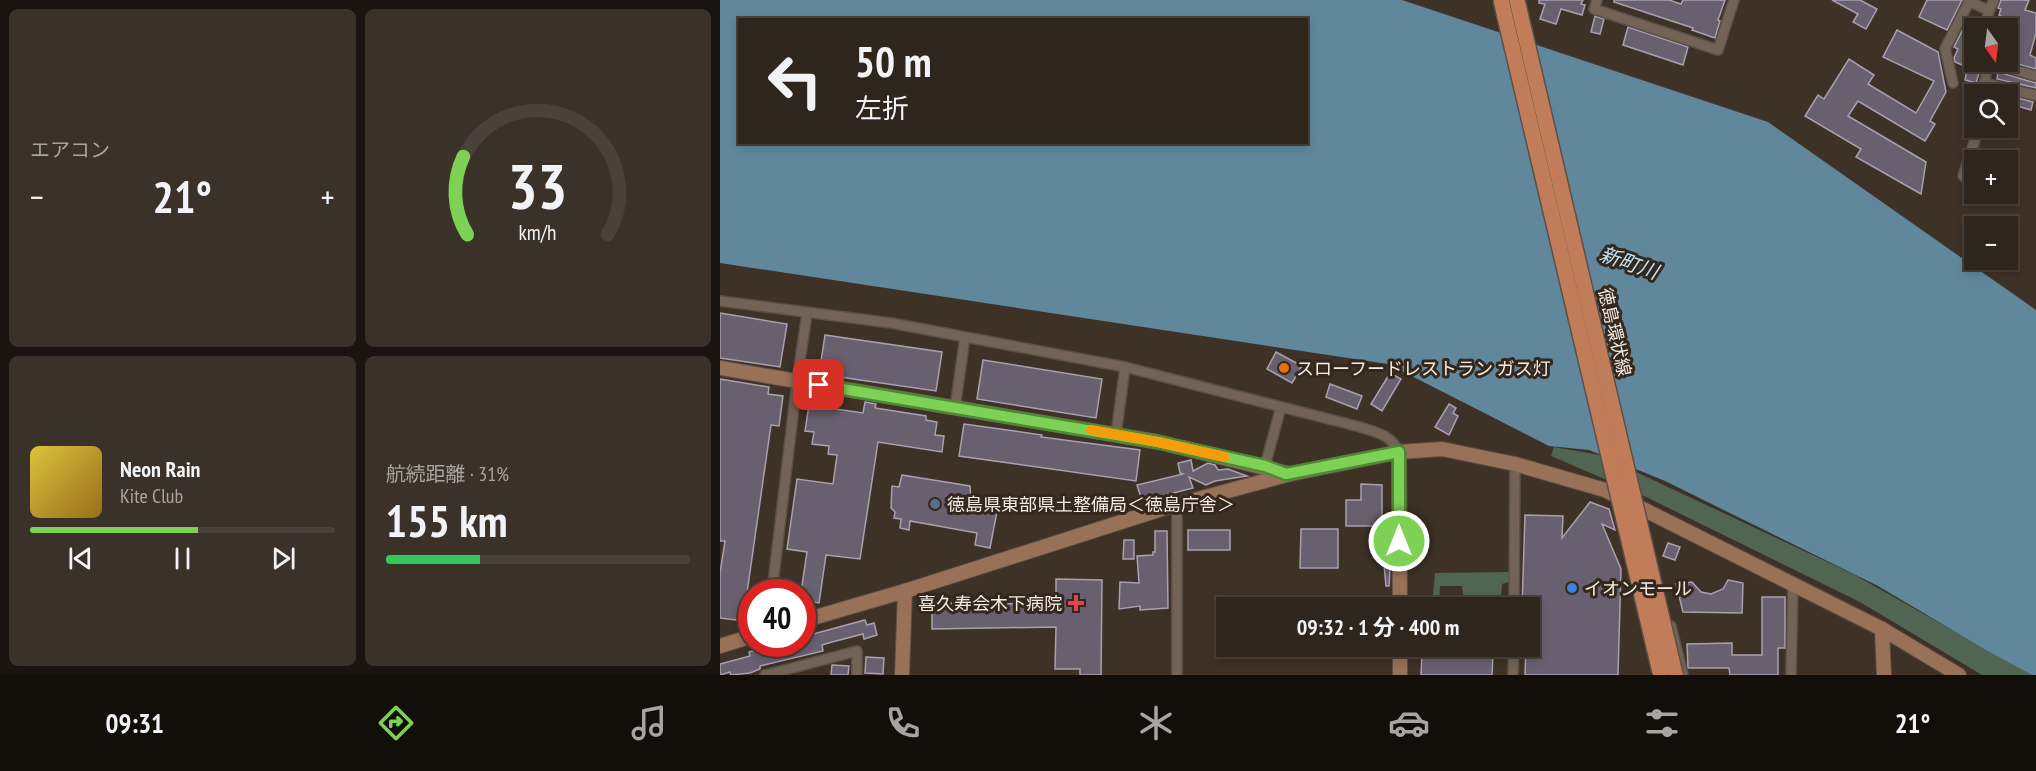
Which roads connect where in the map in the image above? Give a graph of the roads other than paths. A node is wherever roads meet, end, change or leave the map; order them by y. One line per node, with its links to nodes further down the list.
1 (1501, 0): 47 (main road, 徳島環状線, bridge)
2 (1517, 0): 47 (main road, 徳島環状線, bridge)
3 (1597, 0): 4 (street)
4 (1734, 0)
5 (1994, 0): 7 (street)
6 (1970, 1): 7 (street); 12 (street)
7 (1989, 11): 8 (street)
8 (1987, 18)
9 (2018, 71): 11 (street)
10 (1986, 72): 13 (street)
11 (2036, 76)
12 (1953, 82)
13 (1984, 83): 14 (street)
14 (2034, 95)
15 (1975, 138): 16 (street)
16 (1963, 176)
17 (720, 301): 18 (street)
18 (807, 313): 19 (street); 22 (street)
19 (965, 337): 20 (street); 24 (street)
20 (1125, 367): 23 (street); 25 (street)
21 (720, 368): 22 (street)
22 (797, 381): 24 (street); 33 (street)
23 (1281, 406): 26 (street); 28 (street)
24 (955, 408): 25 (street)
25 (1116, 435): 28 (street)
26 (1399, 452): 27 (street); 29 (street); 36 (street)
27 (1515, 464): 30 (street); 37 (street)
28 (1265, 466): 29 (street)
29 (1290, 474): 31 (street)
30 (1631, 503): 32 (street); 34 (street)
31 (1177, 505): 35 (street); 51 (street)
32 (1636, 521): 42 (street); 43 (street)
33 (774, 579)
34 (1793, 583): 39 (street); 54 (street)
35 (905, 591): 38 (street); 50 (street)
36 (1400, 597)
37 (1514, 597)
38 (816, 617)
39 (1882, 629): 55 (street); 56 (street)
40 (738, 640): 41 (street)
41 (720, 646)
42 (1677, 647): 43 (street); 47 (street)
43 (1652, 655): 47 (street)
44 (1400, 657): 52 (street)
45 (1514, 657): 53 (street)
46 (796, 670): 48 (street); 49 (street)
47 (1668, 674)
48 (765, 675)
49 (857, 675)
50 (902, 675)
51 (1177, 675)
52 (1400, 675)
53 (1514, 675)
54 (1791, 675)
55 (1884, 675)
56 (1959, 675)

